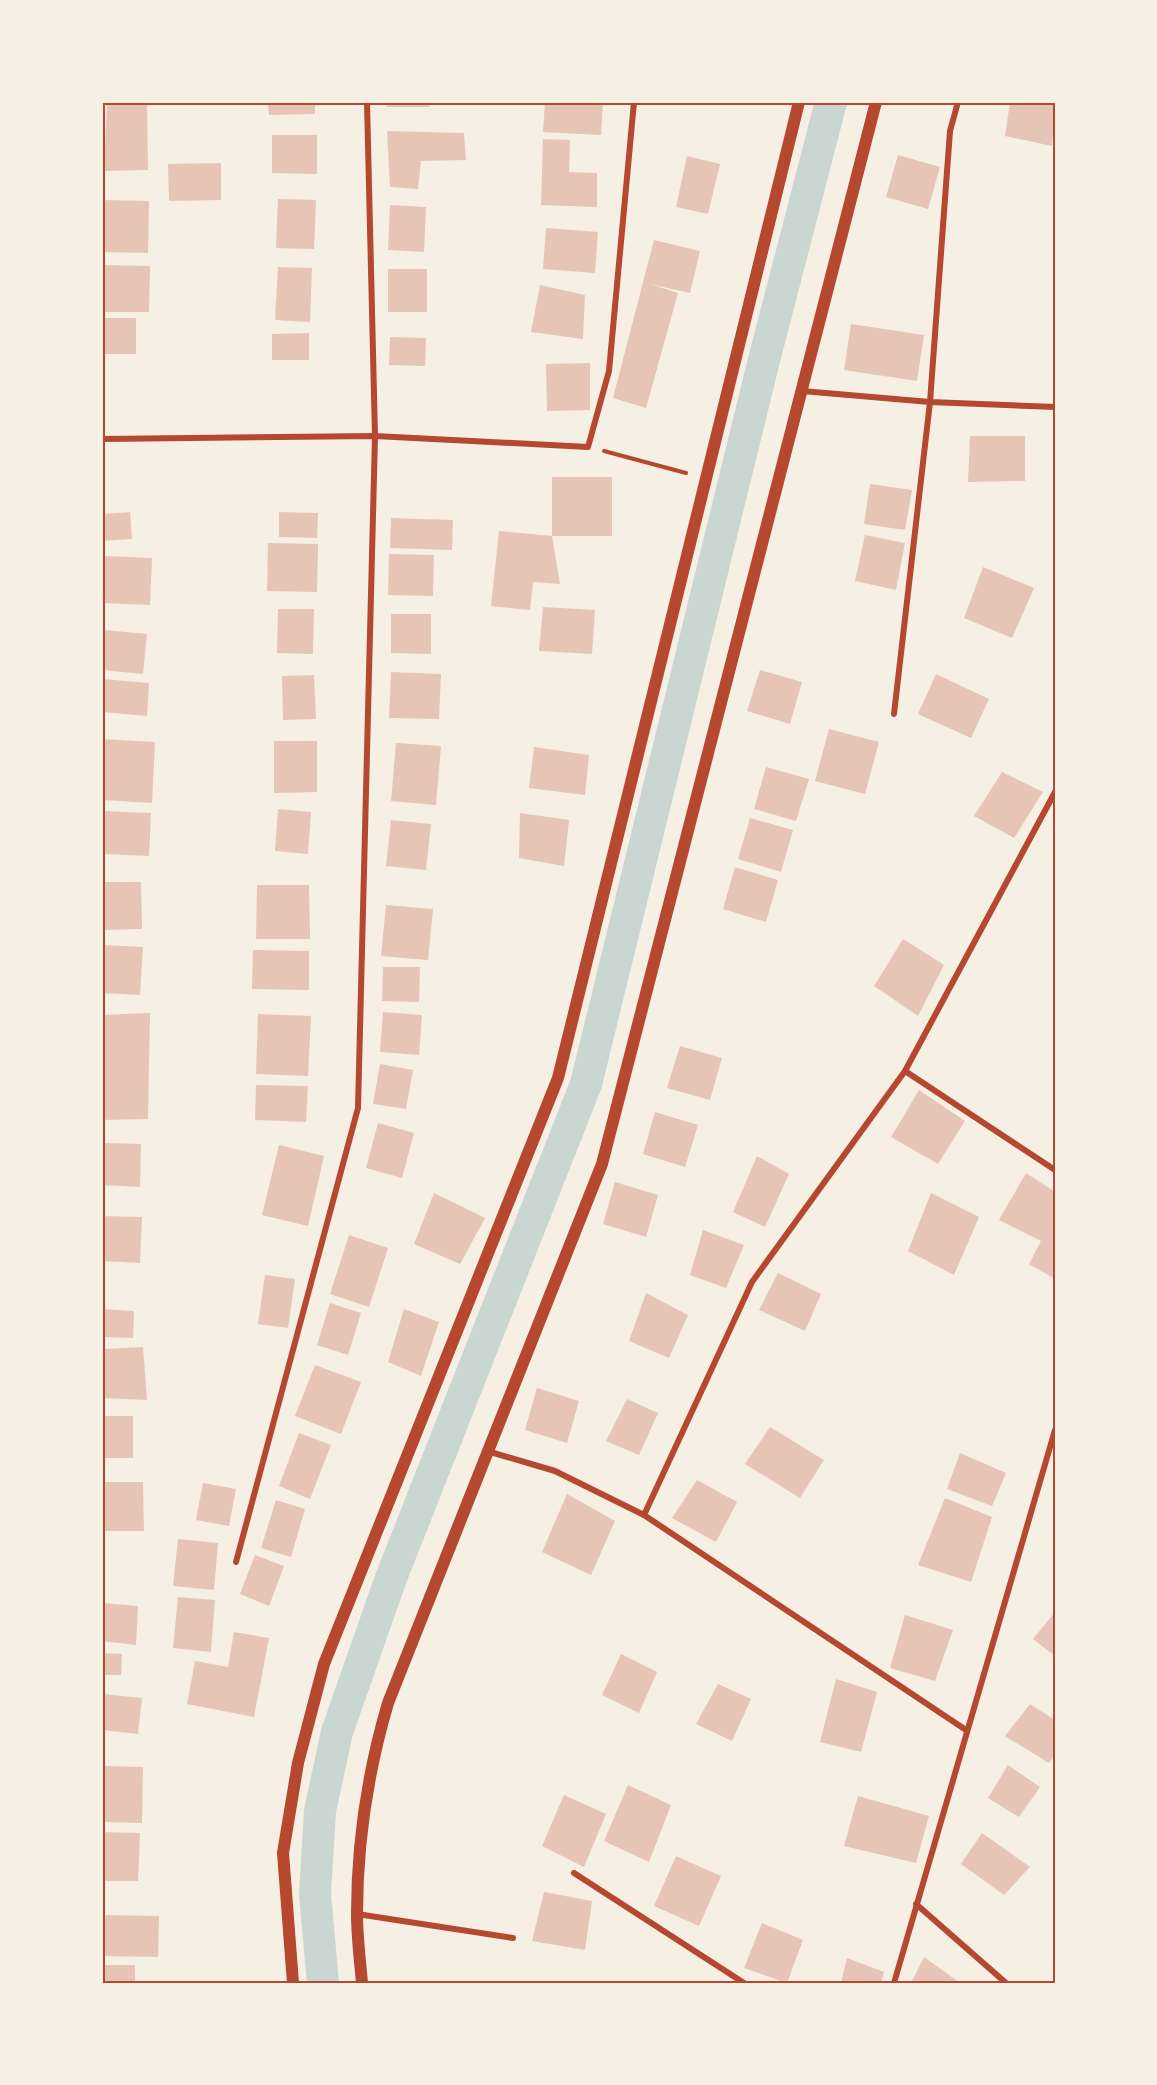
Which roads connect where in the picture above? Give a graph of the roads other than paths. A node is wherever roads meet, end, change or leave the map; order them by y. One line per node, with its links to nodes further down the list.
1 (367, 102): 9 (street)
2 (634, 102): 9 (street)
3 (799, 102): 24 (main road)
4 (876, 102): 6 (main road)
5 (958, 102): 7 (street)
6 (801, 391): 7 (street); 16 (main road)
7 (930, 402): 8 (street); 11 (street)
8 (1055, 407)
9 (375, 436): 10 (street); 18 (street)
10 (102, 439)
11 (894, 714)
12 (1055, 792): 13 (street)
13 (905, 1071): 14 (street); 17 (street)
14 (1055, 1170)
15 (1055, 1430): 19 (street)
16 (486, 1450): 17 (street); 22 (main road)
17 (644, 1515): 19 (street)
18 (236, 1562)
19 (966, 1730): 21 (street)
20 (574, 1873): 26 (street)
21 (916, 1904): 27 (street); 28 (street)
22 (357, 1914): 23 (street); 25 (main road)
23 (513, 1938)
24 (292, 1983)
25 (362, 1983)
26 (744, 1983)
27 (894, 1983)
28 (1006, 1983)

